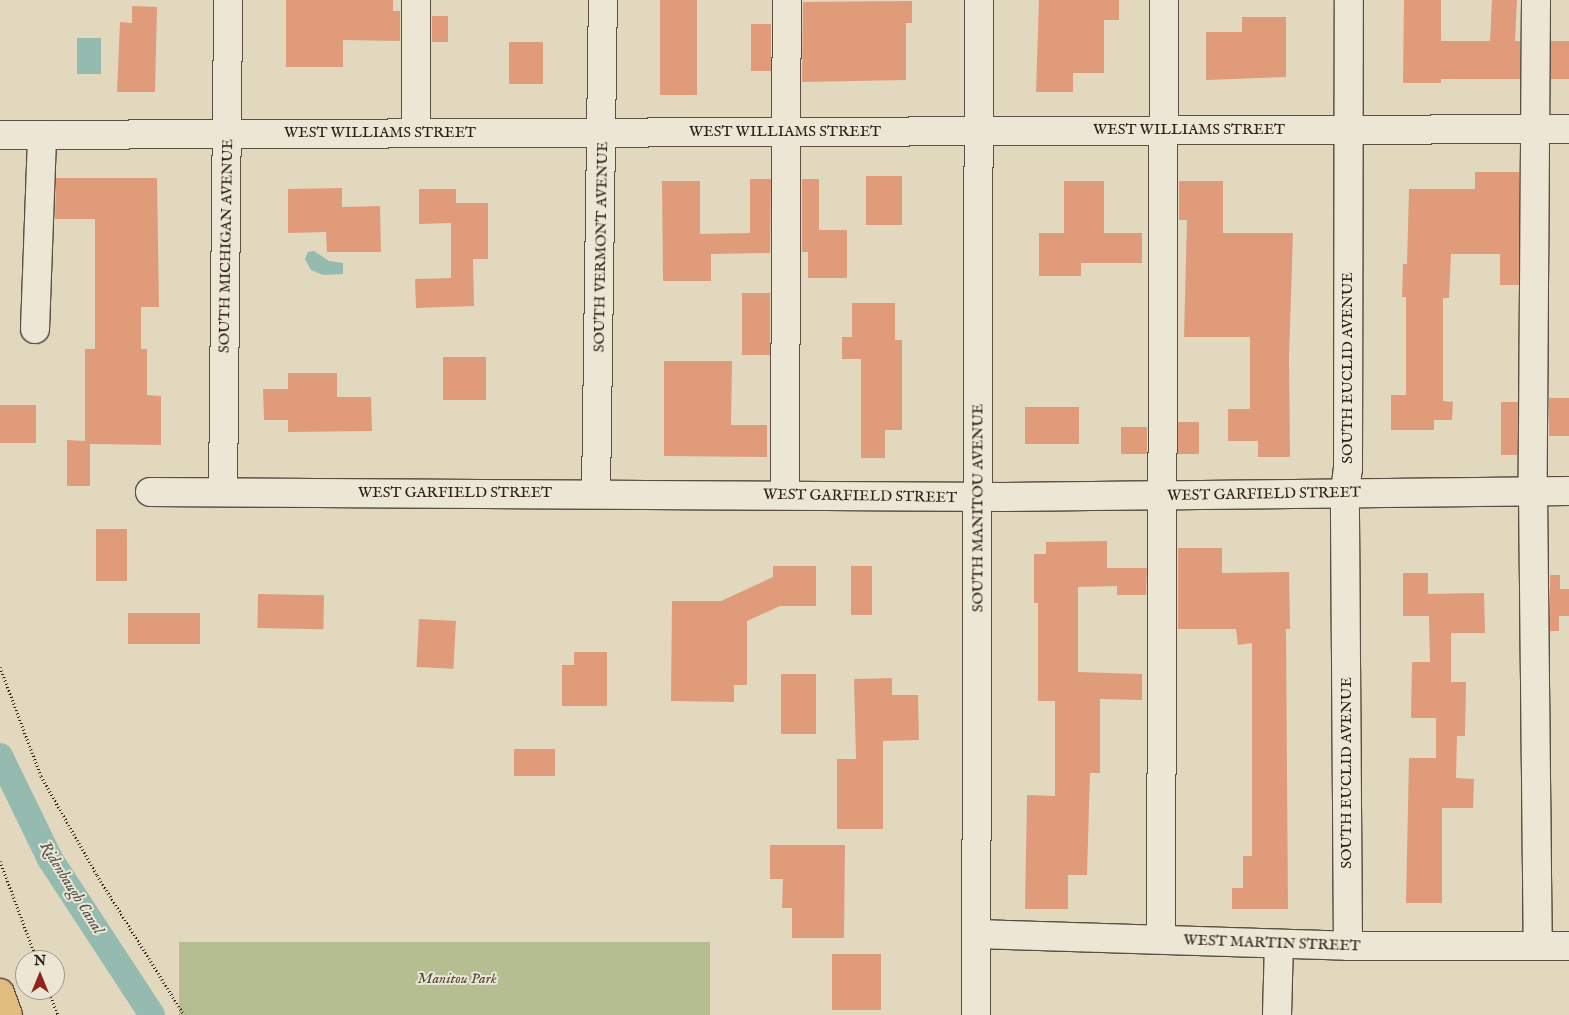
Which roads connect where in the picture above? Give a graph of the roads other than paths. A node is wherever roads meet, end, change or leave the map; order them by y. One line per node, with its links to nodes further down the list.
1 (228, 0): 17 (street, SOUTH MICHIGAN AVENUE)
2 (416, 0): 15 (street)
3 (603, 0): 16 (street, SOUTH VERMONT AVENUE)
4 (787, 0): 14 (street)
5 (978, 0): 13 (street, SOUTH MANITOU AVENUE)
6 (1164, 0): 9 (street)
7 (1349, 0): 10 (street, SOUTH EUCLID AVENUE)
8 (1536, 0): 11 (street)
9 (1163, 130): 10 (street, WEST WILLIAMS STREET); 13 (street, WEST WILLIAMS STREET); 28 (street)
10 (1348, 130): 11 (street, WEST WILLIAMS STREET); 25 (street, SOUTH EUCLID AVENUE)
11 (1535, 130): 12 (street, WEST WILLIAMS STREET); 21 (street)
12 (1569, 130)
13 (978, 131): 14 (street, WEST WILLIAMS STREET); 29 (street, SOUTH MANITOU AVENUE)
14 (786, 132): 16 (street, WEST WILLIAMS STREET); 27 (street)
15 (416, 133): 16 (street, WEST WILLIAMS STREET); 17 (street, WEST WILLIAMS STREET)
16 (603, 133): 26 (street, SOUTH VERMONT AVENUE)
17 (228, 134): 19 (street, WEST WILLIAMS STREET); 24 (street, SOUTH MICHIGAN AVENUE)
18 (0, 135): 19 (street, WEST WILLIAMS STREET)
19 (42, 135): 20 (street)
20 (35, 329)
21 (1533, 491): 22 (street, WEST GARFIELD STREET); 25 (street, WEST GARFIELD STREET); 34 (street)
22 (1569, 491)
23 (150, 492): 24 (street, WEST GARFIELD STREET)
24 (223, 492): 26 (street, WEST GARFIELD STREET)
25 (1345, 492): 28 (street, WEST GARFIELD STREET); 33 (street, SOUTH EUCLID AVENUE)
26 (596, 494): 27 (street, WEST GARFIELD STREET)
27 (785, 494): 29 (street, WEST GARFIELD STREET)
28 (1160, 495): 29 (street, WEST GARFIELD STREET); 31 (street)
29 (978, 497): 30 (street, SOUTH MANITOU AVENUE)
30 (976, 934): 31 (street, WEST MARTIN STREET); 38 (street, SOUTH MANITOU AVENUE)
31 (1161, 939): 32 (street, WEST MARTIN STREET)
32 (1278, 944): 33 (street, WEST MARTIN STREET); 39 (street)
33 (1348, 946): 34 (street, WEST MARTIN STREET)
34 (1538, 946): 35 (street, WEST MARTIN STREET)
35 (1569, 946)
36 (0, 993): 37 (main road)
37 (8, 1015)
38 (976, 1015)
39 (1277, 1015)

